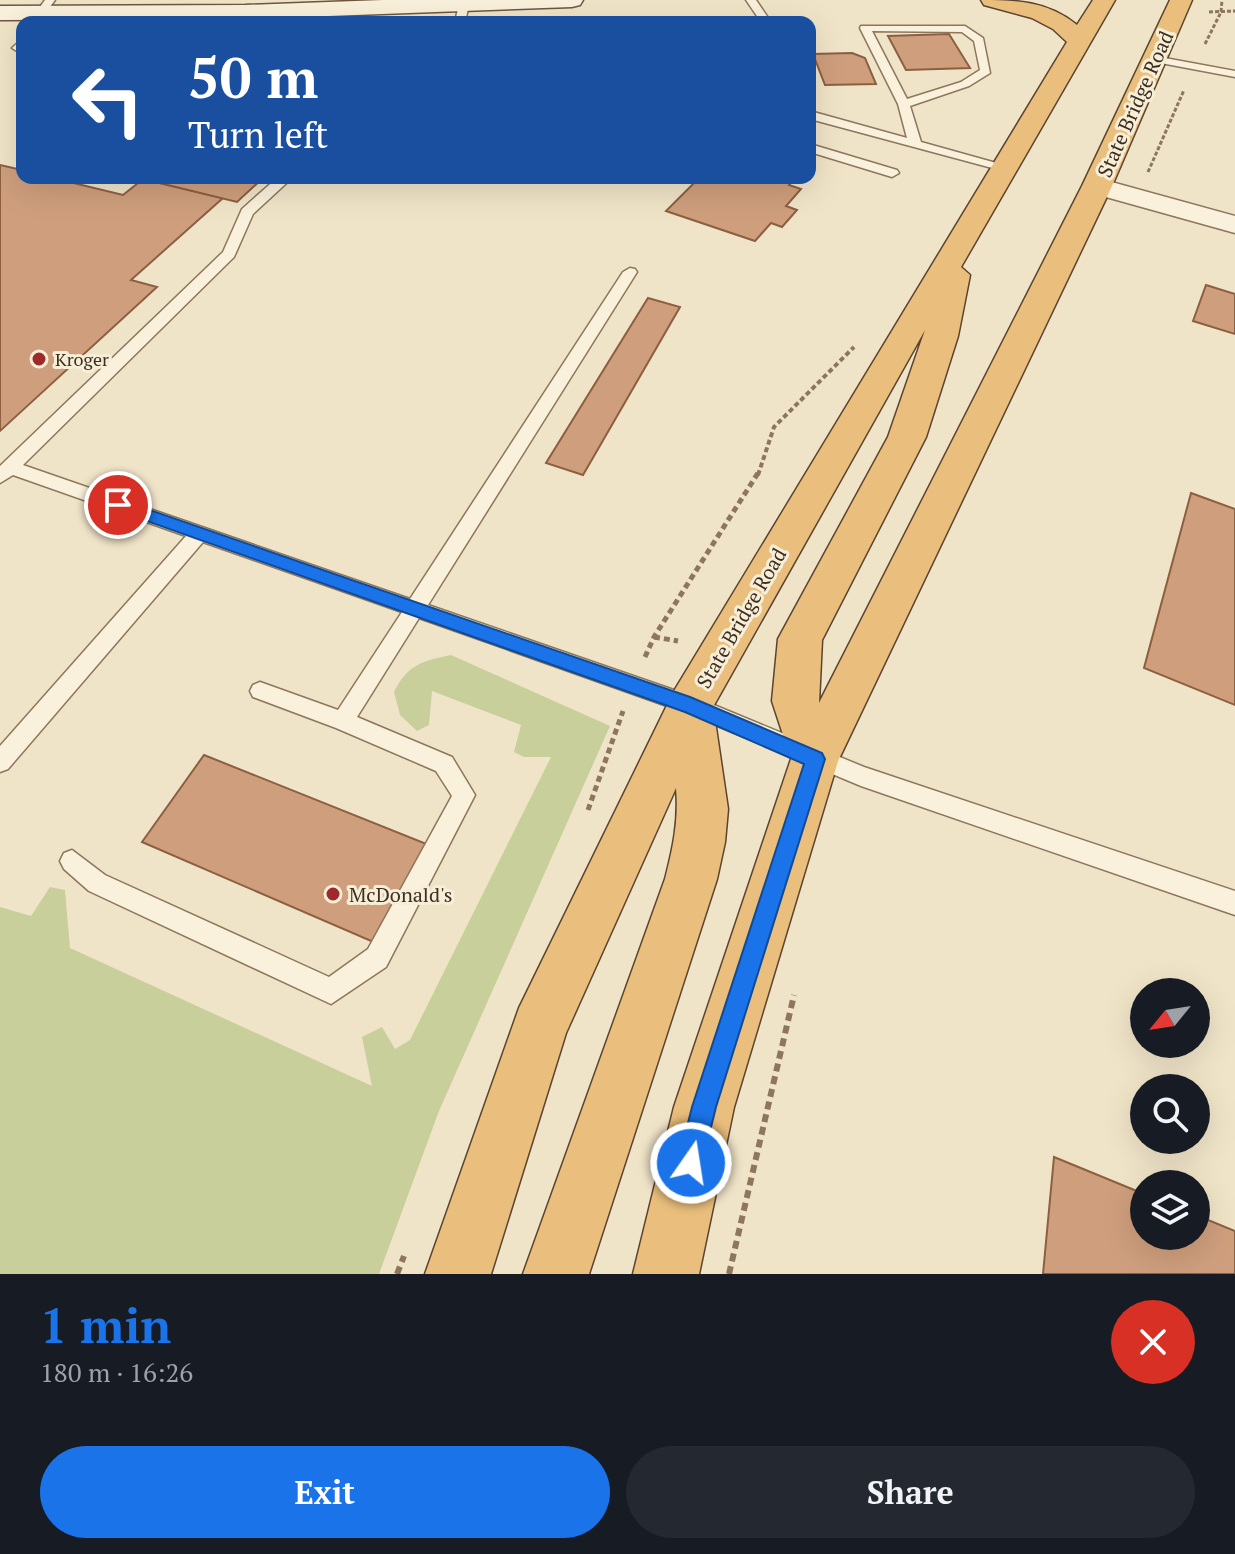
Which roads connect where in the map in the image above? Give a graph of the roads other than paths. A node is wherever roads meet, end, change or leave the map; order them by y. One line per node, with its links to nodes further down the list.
1 (244, 0): 8 (main road)
2 (572, 0): 6 (main road)
3 (992, 0): 10 (highway)
4 (1104, 0): 10 (highway, State Bridge Road)
5 (1174, 3): 11 (highway, State Bridge Road)
6 (467, 6): 8 (main road)
7 (41, 12): 8 (main road); 9 (main road)
8 (161, 12)
9 (0, 13)
10 (1079, 41): 19 (highway, State Bridge Road)
11 (1154, 59): 12 (lane); 22 (highway, State Bridge Road)
12 (1235, 74)
13 (904, 104): 13 (lane); 15 (lane)
14 (816, 117): 15 (lane)
15 (915, 145): 19 (lane)
16 (816, 150): 18 (lane)
17 (816, 160): 18 (lane)
18 (849, 160): 20 (lane)
19 (1002, 169): 24 (highway, State Bridge Road)
20 (892, 173)
21 (278, 184): 26 (lane)
22 (1097, 186): 23 (street); 32 (highway, State Bridge Road)
23 (1235, 225)
24 (962, 237): 30 (highway, State Bridge Road); 32 (highway)
25 (630, 272): 28 (lane)
26 (5, 472): 27 (lane)
27 (199, 533): 28 (lane); 33 (lane)
28 (415, 609): 30 (lane); 31 (lane)
29 (260, 691): 31 (lane)
30 (690, 705): 32 (lane); 36 (highway, State Bridge Road); 37 (highway)
31 (343, 721): 34 (lane)
32 (815, 759): 35 (lane); 38 (highway, State Bridge Road)
33 (0, 762)
34 (72, 861)
35 (1235, 903)
36 (458, 1274)
37 (556, 1274)
38 (666, 1274)

